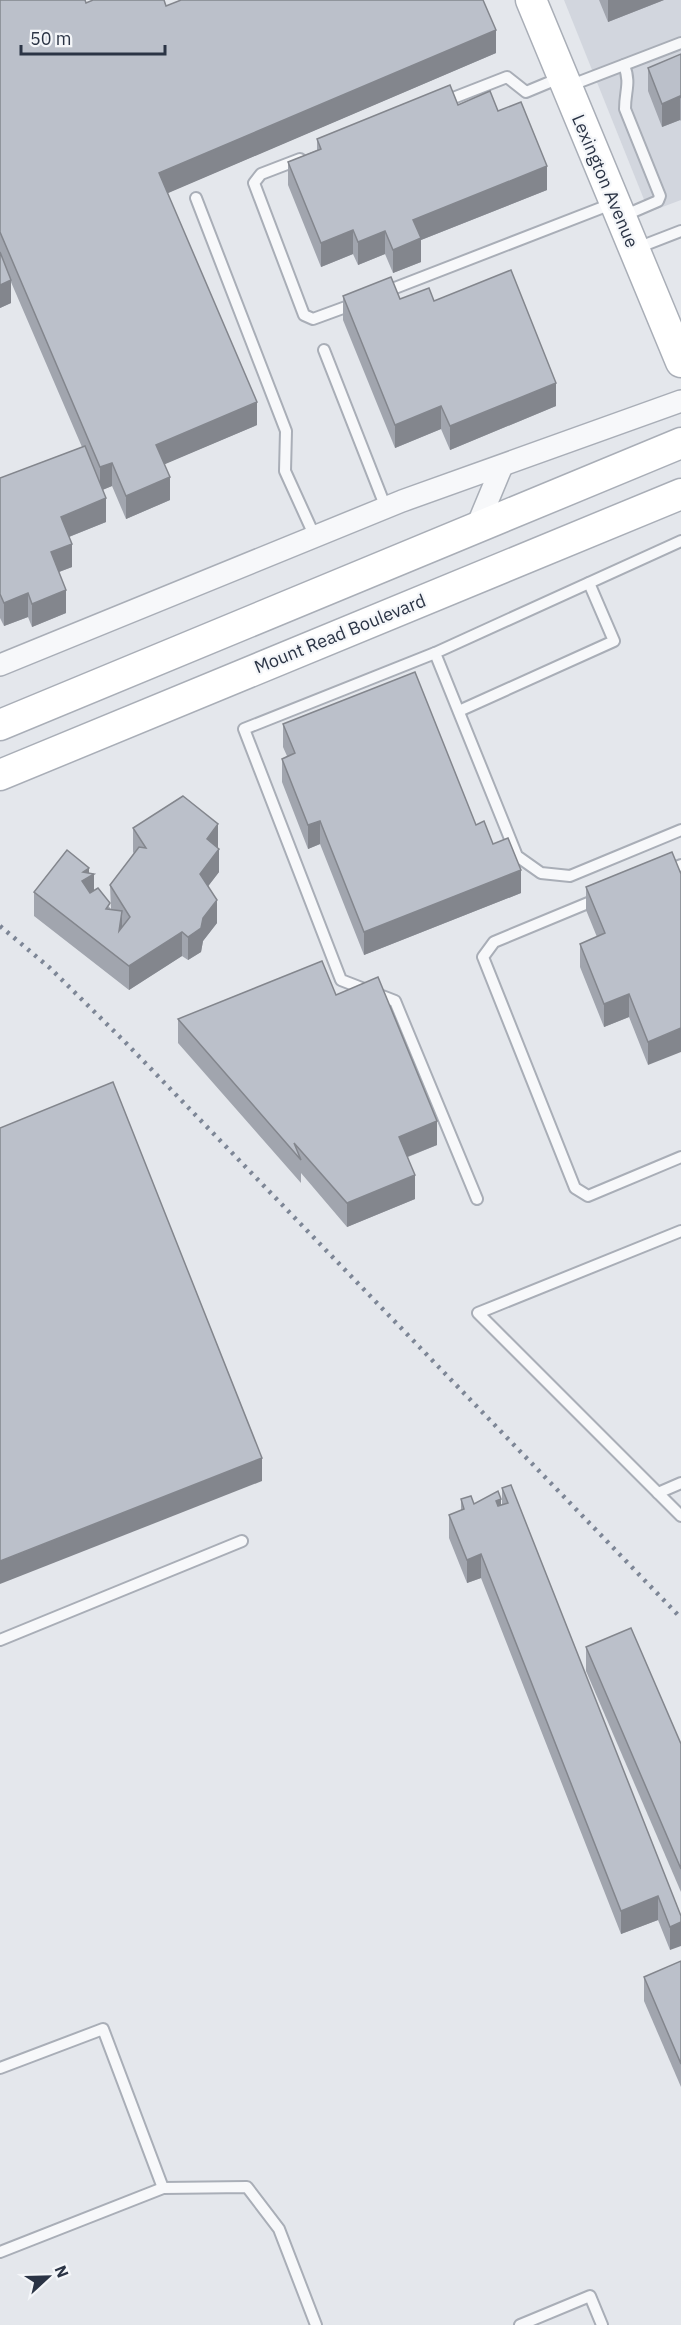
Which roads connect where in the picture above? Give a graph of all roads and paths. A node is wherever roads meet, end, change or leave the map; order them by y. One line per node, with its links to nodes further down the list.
1 (531, 0): 4 (main road, Lexington Avenue)
2 (681, 43): 3 (lane)
3 (624, 65): 4 (lane); 8 (lane)
4 (564, 82): 5 (lane); 8 (main road, Lexington Avenue)
5 (432, 106)
6 (315, 153): 8 (lane)
7 (196, 198): 19 (lane)
8 (617, 210): 10 (main road, Lexington Avenue)
9 (681, 231): 10 (lane)
10 (634, 249): 12 (main road, Lexington Avenue)
11 (324, 350): 17 (lane)
12 (681, 362)
13 (681, 401): 15 (street)
14 (681, 444): 18 (main road)
15 (502, 466): 17 (street); 18 (street)
16 (681, 494): 26 (main road, Mount Read Boulevard)
17 (386, 508): 19 (street)
18 (477, 526): 25 (main road)
19 (315, 537): 23 (street)
20 (681, 541): 21 (lane)
21 (589, 583): 22 (lane); 24 (lane)
22 (435, 653): 24 (lane); 32 (lane)
23 (0, 665)
24 (459, 711): 27 (lane)
25 (0, 725)
26 (0, 775)
27 (681, 830)
28 (681, 865): 29 (lane)
29 (648, 878)
30 (615, 892): 31 (lane)
31 (681, 1157)
32 (477, 1199)
33 (681, 1231): 35 (lane)
34 (681, 1483): 35 (lane)
35 (658, 1493): 36 (lane)
36 (681, 1516)
37 (242, 1541): 38 (lane)
38 (0, 1640)
39 (0, 2068): 40 (lane)
40 (163, 2188): 41 (lane); 42 (lane)
41 (0, 2253)
42 (316, 2325)
43 (520, 2325): 44 (lane)
44 (602, 2325)

